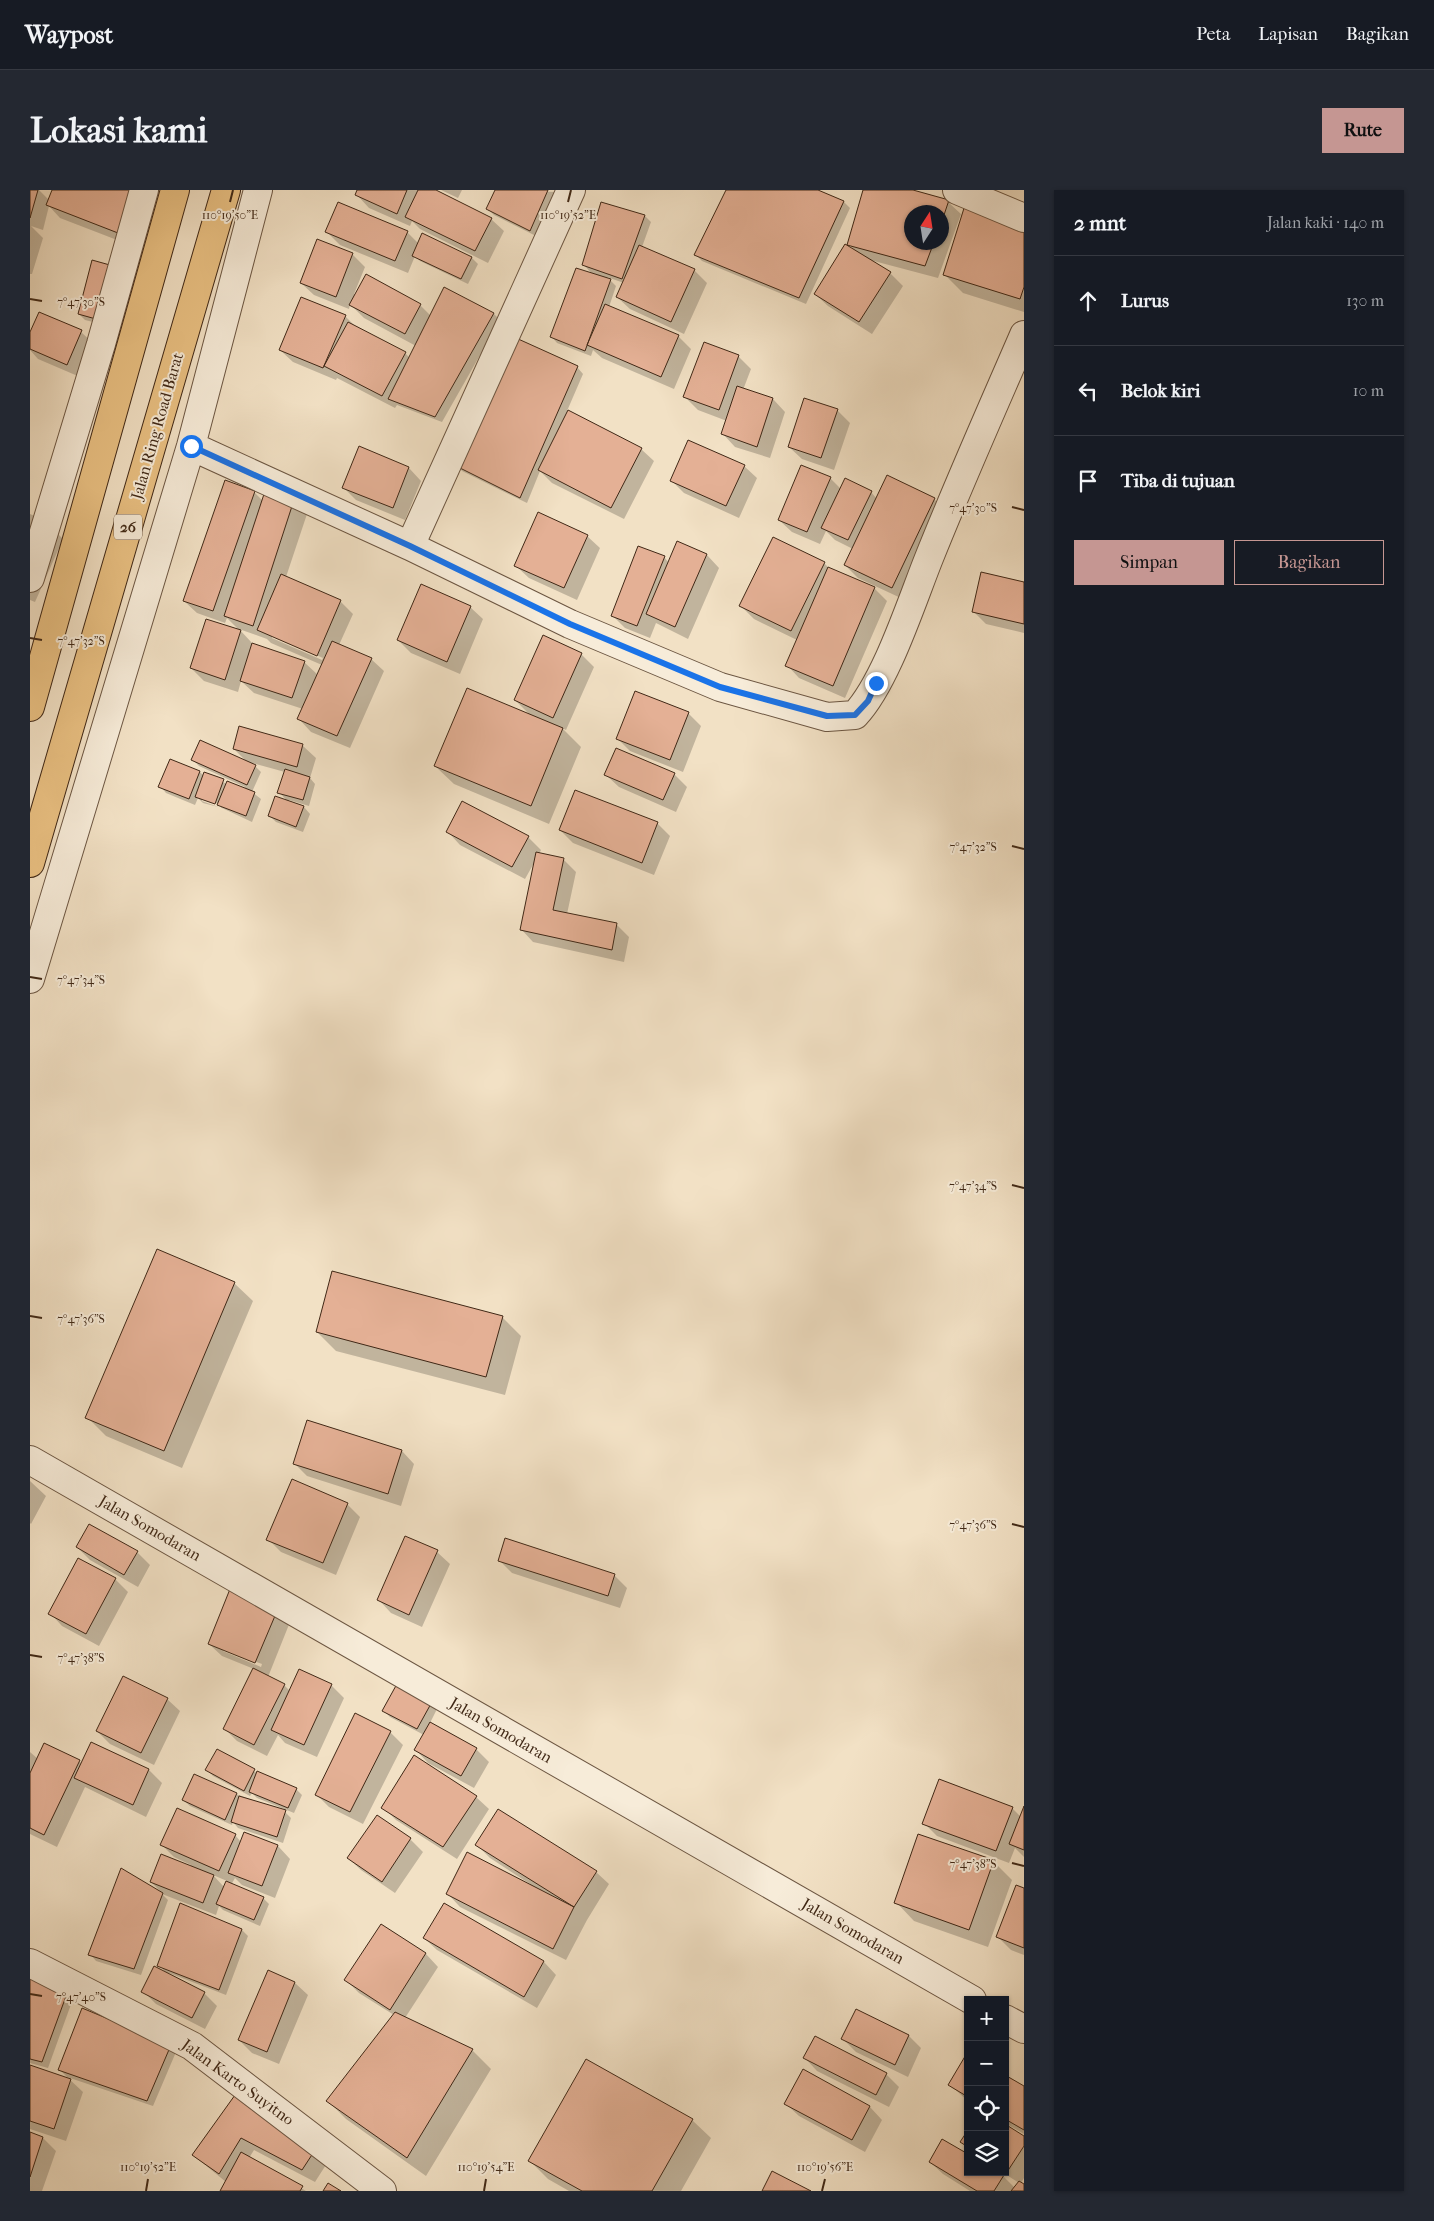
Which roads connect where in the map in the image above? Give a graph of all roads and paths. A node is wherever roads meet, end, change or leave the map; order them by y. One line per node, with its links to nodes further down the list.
1 (144, 190): 11 (street)
2 (175, 190): 12 (highway)
3 (226, 190): 13 (highway, Jalan Ring Road Barat / 26)
4 (255, 190): 9 (street)
5 (571, 190): 10 (street)
6 (957, 190): 7 (street)
7 (1024, 218)
8 (1024, 335): 10 (street)
9 (191, 446): 10 (street); 14 (street)
10 (410, 546)
11 (30, 578)
12 (30, 707)
13 (30, 863)
14 (30, 979)
15 (30, 1460): 17 (street, Jalan Somodaran)
16 (30, 1963): 20 (street, Jalan Karto Suyitno)
17 (965, 1996)
18 (1009, 2020): 19 (street)
19 (1024, 2029)
20 (382, 2191)

